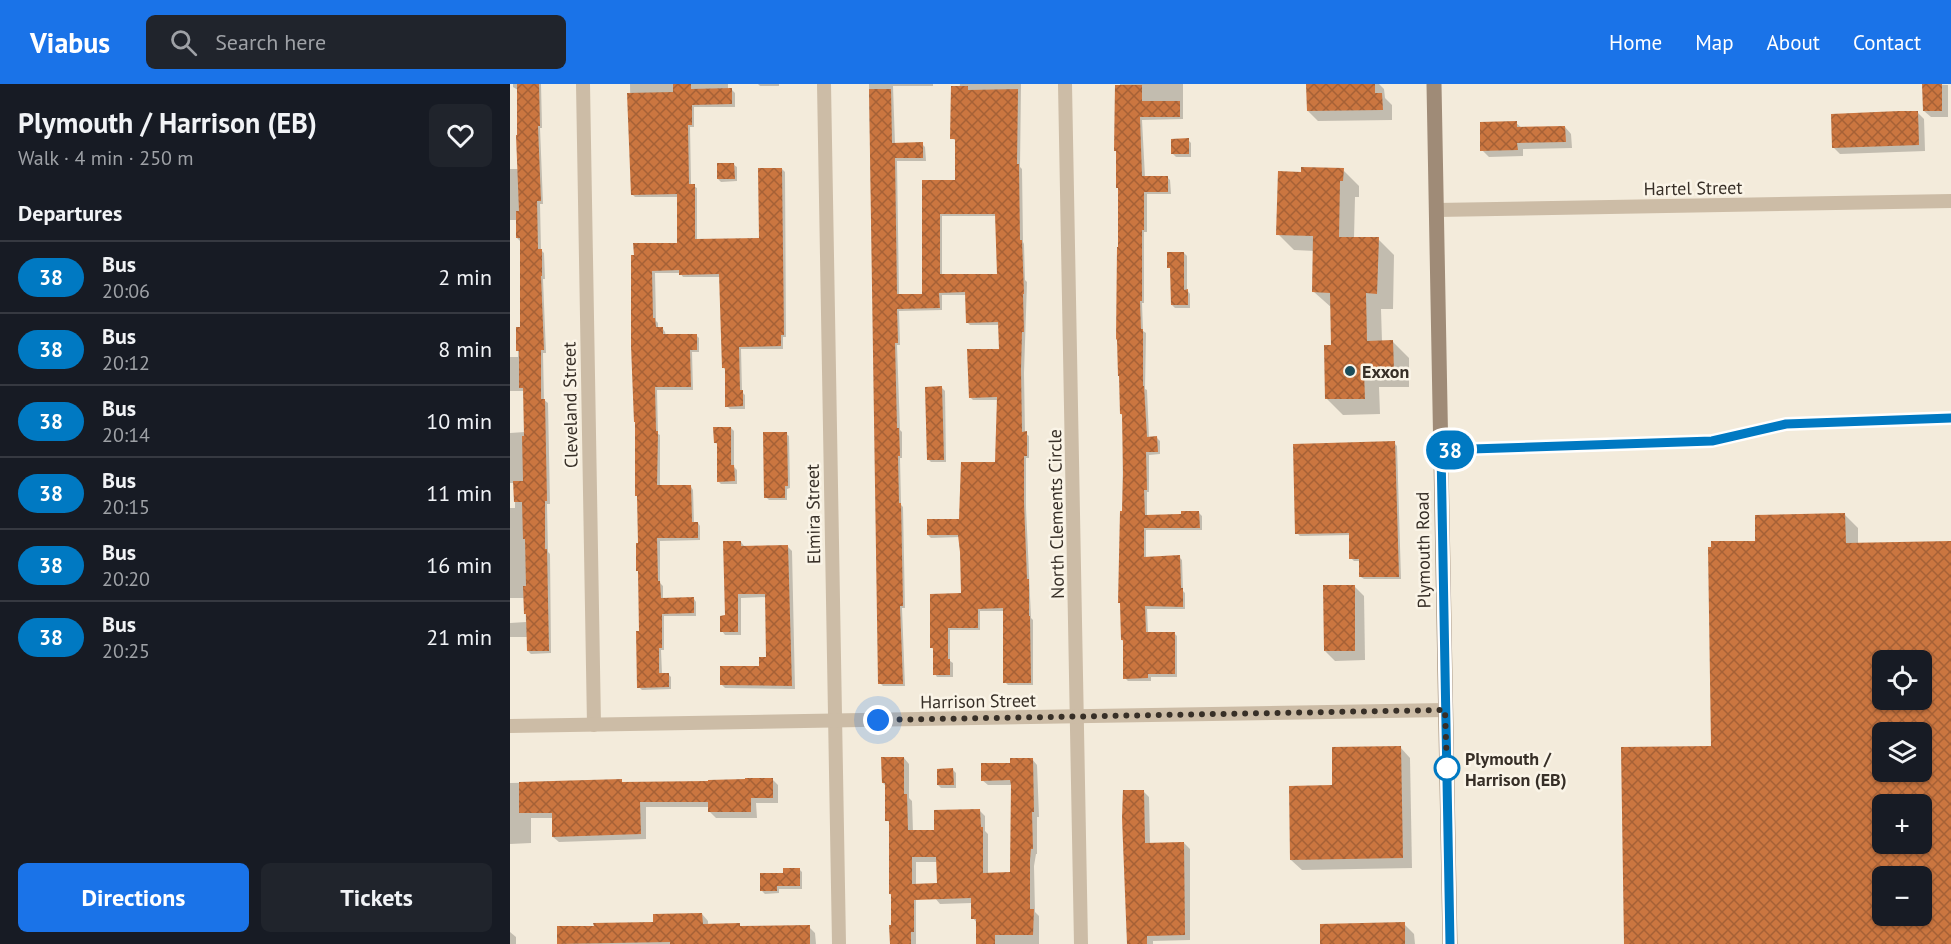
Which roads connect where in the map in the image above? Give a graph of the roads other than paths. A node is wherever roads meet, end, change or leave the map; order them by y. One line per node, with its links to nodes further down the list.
1 (583, 84): 10 (street, Cleveland Street)
2 (824, 84): 9 (street, Elmira Street)
3 (1065, 84): 8 (street, North Clements Circle)
4 (1434, 84): 6 (main road, Plymouth Road)
5 (1951, 201): 6 (street, Hartel Street)
6 (1436, 210): 7 (main road, Plymouth Road)
7 (1445, 710): 8 (street, Harrison Street); 14 (main road, Plymouth Road)
8 (1076, 717): 9 (street, Harrison Street); 13 (street, North Clements Circle)
9 (835, 721): 10 (street, Harrison Street); 12 (street, Elmira Street)
10 (594, 725): 11 (street, Harrison Street)
11 (510, 726)
12 (839, 944)
13 (1081, 944)
14 (1450, 944)

